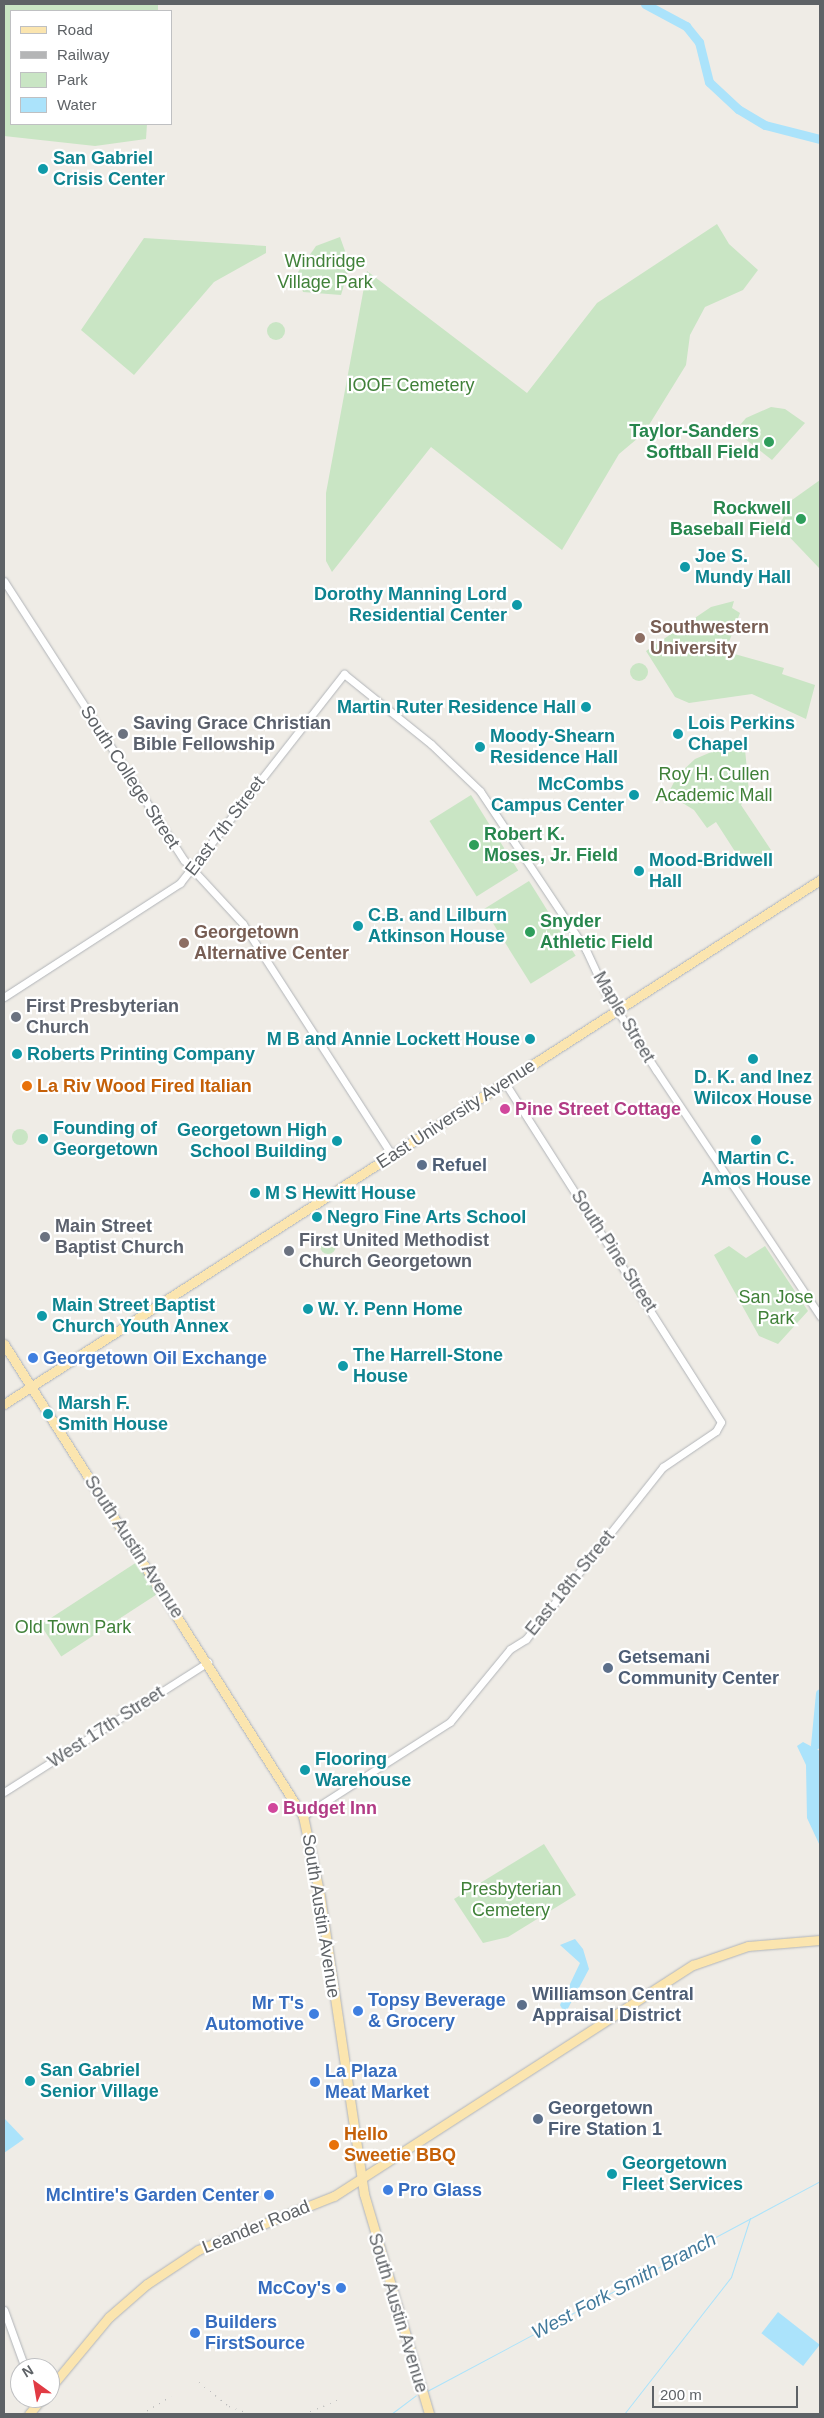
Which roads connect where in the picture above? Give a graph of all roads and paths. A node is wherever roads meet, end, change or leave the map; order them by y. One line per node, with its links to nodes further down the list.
1 (4, 581): 2 (street, South College Street)
2 (7, 593): 4 (street, South College Street)
3 (344, 674): 4 (street, East 7th Street); 7 (street, Maple Street)
4 (190, 867): 6 (street, East 7th Street); 9 (street, South College Street)
5 (820, 880): 7 (main road, East University Avenue)
6 (4, 997)
7 (618, 1011): 8 (main road, East University Avenue); 10 (street, Maple Street)
8 (505, 1083): 9 (main road, East University Avenue); 14 (street, South Pine Street)
9 (392, 1155): 12 (main road, East University Avenue)
10 (820, 1316)
11 (4, 1344): 12 (main road, South Austin Avenue)
12 (31, 1386): 13 (main road, East University Avenue); 15 (main road, South Austin Avenue)
13 (4, 1404)
14 (721, 1422): 17 (street, East 18th Street)
15 (208, 1662): 16 (street, West 17th Street); 17 (main road, South Austin Avenue)
16 (4, 1792)
17 (303, 1816): 19 (main road, South Austin Avenue)
18 (820, 1940): 19 (main road, Leander Road)
19 (362, 2179): 22 (main road, Leander Road); 23 (main road, South Austin Avenue)
20 (4, 2310): 21 (street)
21 (21, 2358)
22 (60, 2376)
23 (429, 2414)

